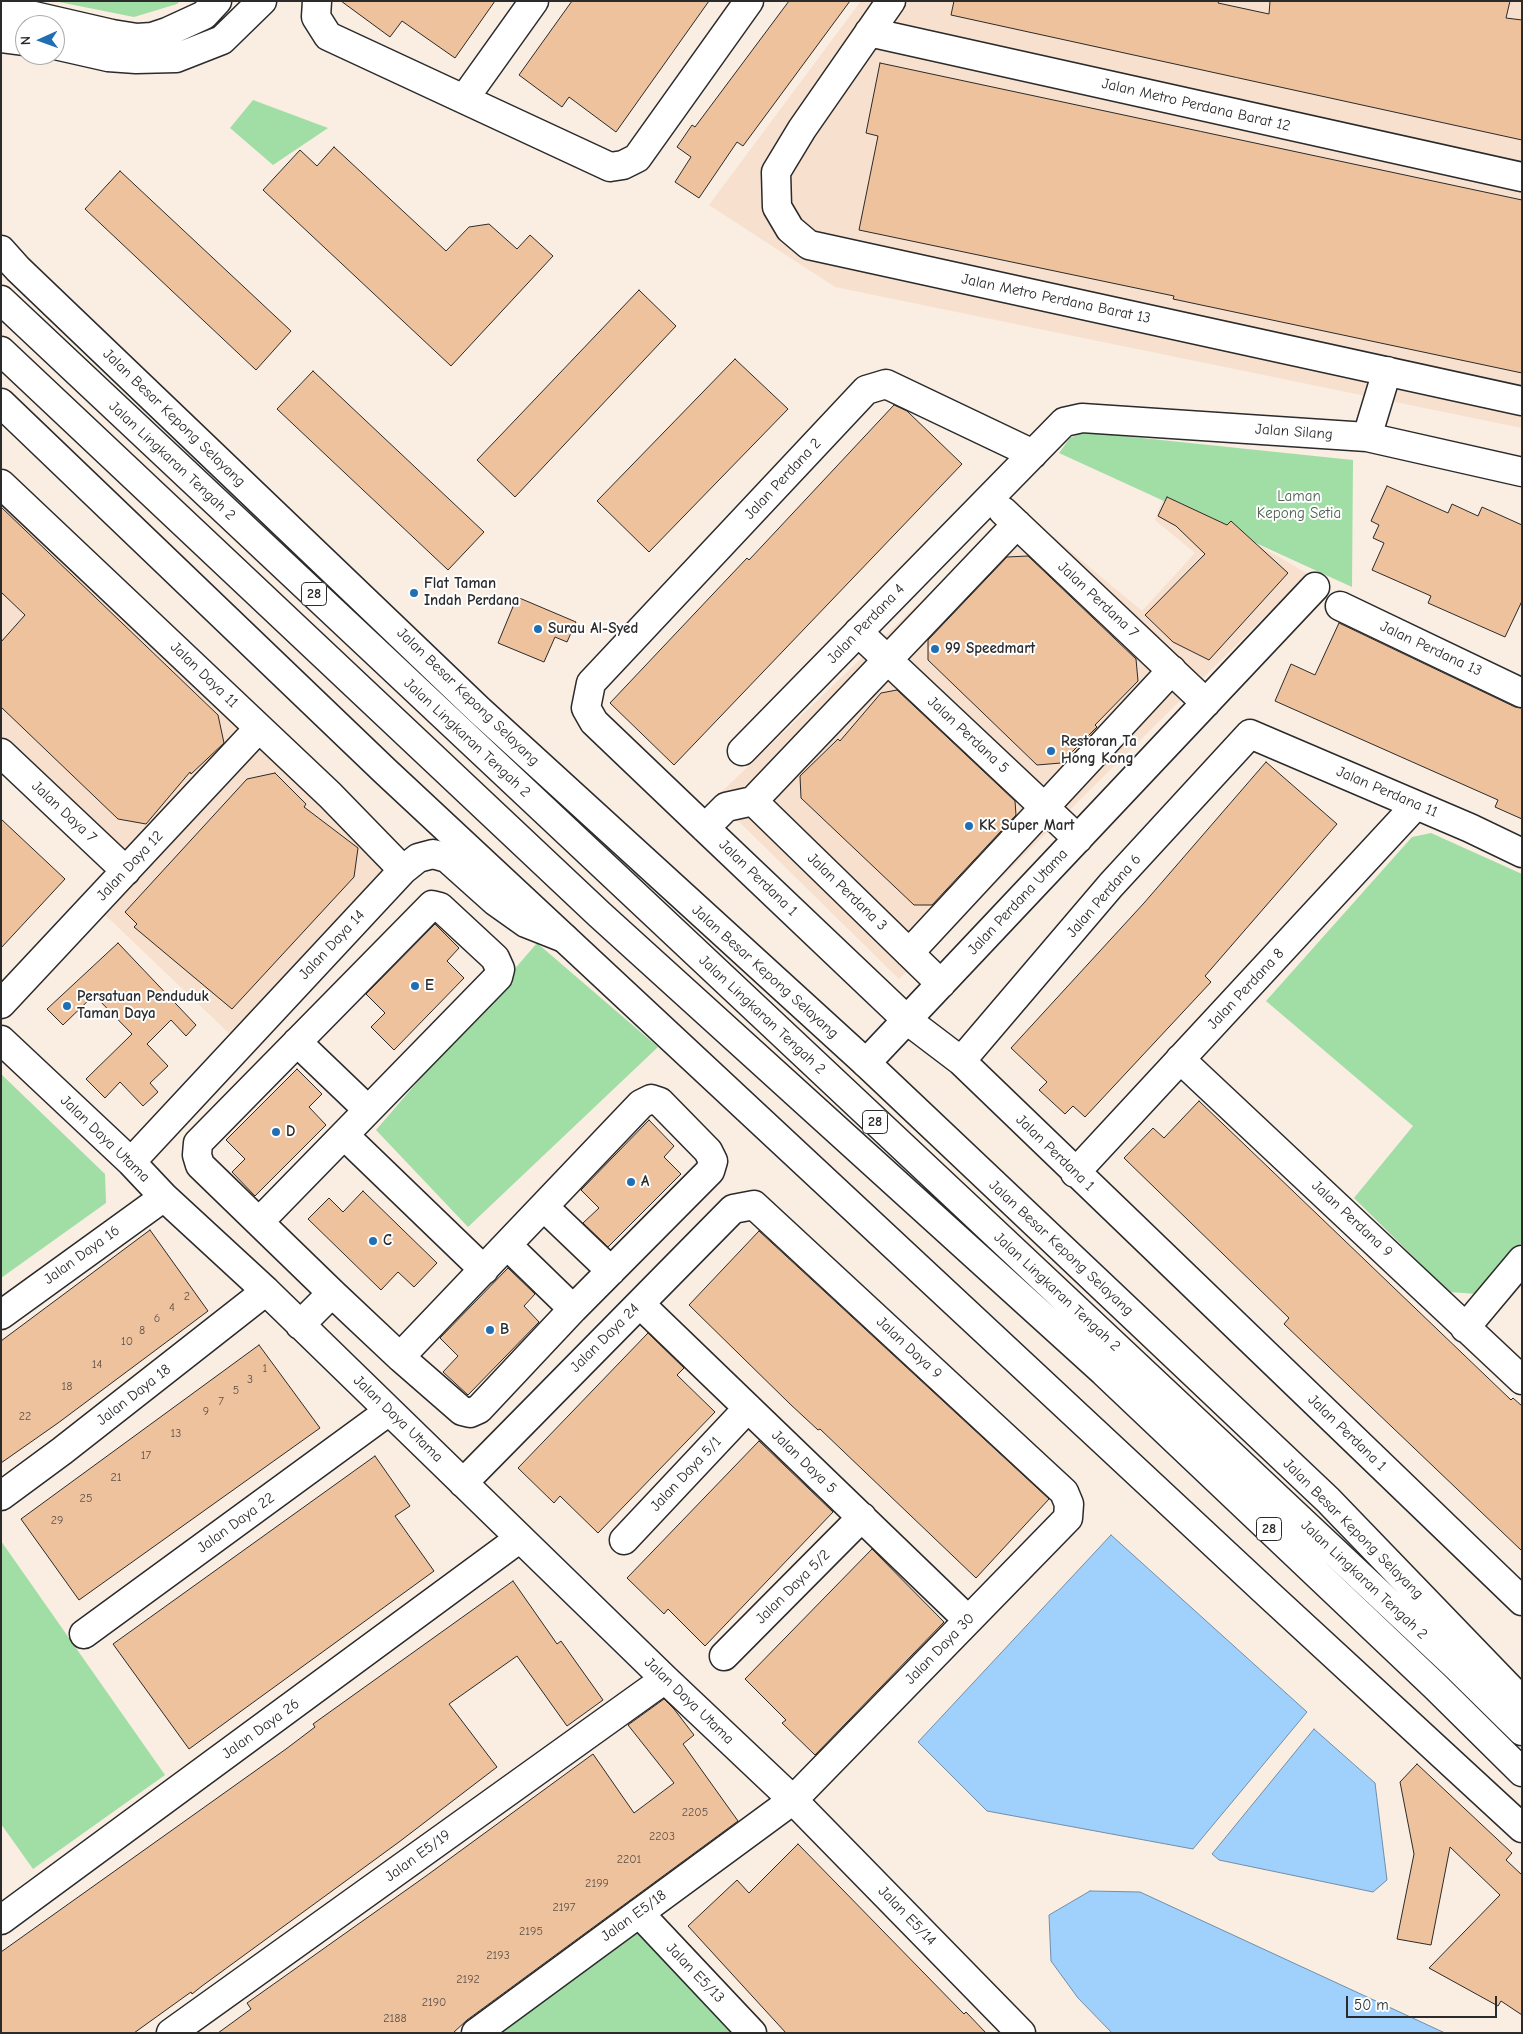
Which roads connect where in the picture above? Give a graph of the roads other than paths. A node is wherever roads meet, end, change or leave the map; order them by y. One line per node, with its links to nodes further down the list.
1 (262, 1): 11 (main road)
2 (534, 1): 13 (main road)
3 (749, 1): 13 (main road)
4 (891, 1): 8 (main road)
5 (211, 8): 7 (main road); 11 (main road)
6 (316, 9): 13 (main road)
7 (1, 12)
8 (869, 32): 14 (main road, Jalan Metro Perdana Barat 12); 18 (main road, Jalan Metro Perdana Barat 13)
9 (1, 38): 10 (main road)
10 (15, 40)
11 (222, 40): 12 (main road)
12 (65, 47)
13 (464, 99)
14 (1522, 177)
15 (1, 250): 57 (main road, Jalan Besar Kepong Selayang)
16 (1, 300): 78 (main road, Jalan Lingkaran Tengah 2 / 28)
17 (1, 351): 78 (main road, Jalan Lingkaran Tengah 2 / 28)
18 (1387, 371): 19 (main road, Jalan Metro Perdana Barat 13); 22 (main road)
19 (1522, 401)
20 (1, 403): 48 (main road)
21 (1064, 422): 22 (main road, Jalan Silang); 23 (main road, Jalan Perdana 4)
22 (1367, 436): 24 (main road, Jalan Silang)
23 (1033, 454): 26 (main road, Jalan Perdana 4); 35 (main road, Jalan Perdana 2)
24 (1522, 472)
25 (1, 484): 36 (main road, Jalan Daya 11)
26 (990, 498): 27 (main road, Jalan Perdana 7); 30 (main road, Jalan Perdana 4)
27 (1017, 524): 31 (main road); 32 (main road, Jalan Perdana 7)
28 (1315, 587): 34 (main road, Jalan Perdana Utama)
29 (1340, 606): 33 (main road, Jalan Perdana 13)
30 (858, 632): 31 (main road, Jalan Perdana 5); 38 (main road, Jalan Perdana 4)
31 (888, 660): 40 (main road); 42 (main road, Jalan Perdana 5)
32 (1172, 670): 34 (main road, Jalan Perdana 7); 42 (main road)
33 (1522, 692)
34 (1206, 703): 44 (main road, Jalan Perdana Utama)
35 (586, 708): 43 (main road, Jalan Perdana 1)
36 (259, 728): 46 (main road, Jalan Daya 12); 47 (main road, Jalan Daya 11)
37 (1250, 734): 41 (main road, Jalan Perdana 11); 56 (main road, Jalan Perdana 6)
38 (742, 751)
39 (1, 753): 46 (main road, Jalan Daya 7)
40 (753, 801): 43 (main road); 49 (main road, Jalan Perdana 3)
41 (1416, 805): 45 (main road, Jalan Perdana 11); 55 (main road, Jalan Perdana 8)
42 (1044, 807): 44 (main road, Jalan Perdana 5); 49 (main road)
43 (706, 828): 52 (main road, Jalan Perdana 1)
44 (1078, 839): 50 (main road, Jalan Perdana Utama)
45 (1522, 852)
46 (126, 870): 51 (main road, Jalan Daya 12)
47 (403, 870): 48 (main road, Jalan Daya 14); 60 (main road, Jalan Daya 14)
48 (564, 938): 97 (main road)
49 (909, 953): 50 (main road, Jalan Perdana 3)
50 (941, 984): 52 (main road, Jalan Perdana Utama)
51 (1, 1004)
52 (907, 1020): 56 (main road, Jalan Perdana 1); 57 (main road, Jalan Perdana Utama)
53 (1, 1040): 60 (main road, Jalan Daya Utama)
54 (297, 1042): 58 (main road); 58 (main road); 65 (main road)
55 (1180, 1059): 61 (main road, Jalan Perdana 8); 76 (main road, Jalan Perdana 9)
56 (961, 1061): 61 (main road, Jalan Perdana 1)
57 (866, 1064): 93 (main road, Jalan Besar Kepong Selayang)
58 (368, 1110): 59 (main road)
59 (344, 1135): 65 (main road); 68 (main road)
60 (131, 1162): 62 (main road, Jalan Daya Utama)
61 (1075, 1173): 88 (main road, Jalan Perdana 1)
62 (164, 1197): 70 (main road, Jalan Daya Utama); 74 (main road, Jalan Daya 16)
63 (754, 1205): 72 (main road, Jalan Daya 24); 83 (main road, Jalan Daya 9)
64 (544, 1207): 66 (main road); 69 (main road); 69 (main road)
65 (259, 1222): 71 (main road)
66 (507, 1245): 68 (main road); 73 (main road)
67 (1522, 1260): 76 (main road)
68 (484, 1270): 77 (main road)
69 (611, 1271): 73 (main road)
70 (266, 1291): 75 (main road, Jalan Daya Utama); 84 (main road, Jalan Daya 18)
71 (332, 1293): 75 (main road); 77 (main road)
72 (640, 1304): 80 (main road, Jalan Daya 5); 82 (main road, Jalan Daya 24)
73 (573, 1309): 77 (main road)
74 (1, 1314)
75 (300, 1325): 81 (main road, Jalan Daya Utama)
76 (1466, 1328): 79 (main road, Jalan Perdana 9)
77 (400, 1357)
78 (1114, 1364): 94 (main road, Jalan Lingkaran Tengah 2 / 28); 95 (main road, Jalan Lingkaran Tengah 2 / 28)
79 (1522, 1380)
80 (748, 1408): 85 (main road, Jalan Daya 5); 87 (main road, Jalan Daya 5/1)
81 (389, 1411): 82 (main road, Jalan Daya Utama); 90 (main road, Jalan Daya 22)
82 (463, 1483): 86 (main road, Jalan Daya Utama)
83 (1064, 1492): 89 (main road, Jalan Daya 30)
84 (1, 1496)
85 (862, 1517): 89 (main road, Jalan Daya 5); 91 (main road, Jalan Daya 5/2)
86 (520, 1538): 92 (main road, Jalan Daya Utama); 99 (main road, Jalan Daya 26)
87 (624, 1540)
88 (1522, 1601)
89 (968, 1620): 96 (main road, Jalan Daya 30)
90 (84, 1634)
91 (724, 1656)
92 (665, 1679): 96 (main road, Jalan Daya Utama); 100 (main road, Jalan E5/19)
93 (1522, 1702)
94 (1522, 1731)
95 (1522, 1772)
96 (793, 1800): 98 (main road, Jalan E5/18); 103 (main road, Jalan E5/14)
97 (1522, 1828)
98 (638, 1913): 101 (main road, Jalan E5/18); 102 (main road, Jalan E5/13)
99 (1, 1920)
100 (171, 2033)
101 (476, 2033)
102 (752, 2033)
103 (1021, 2033)

